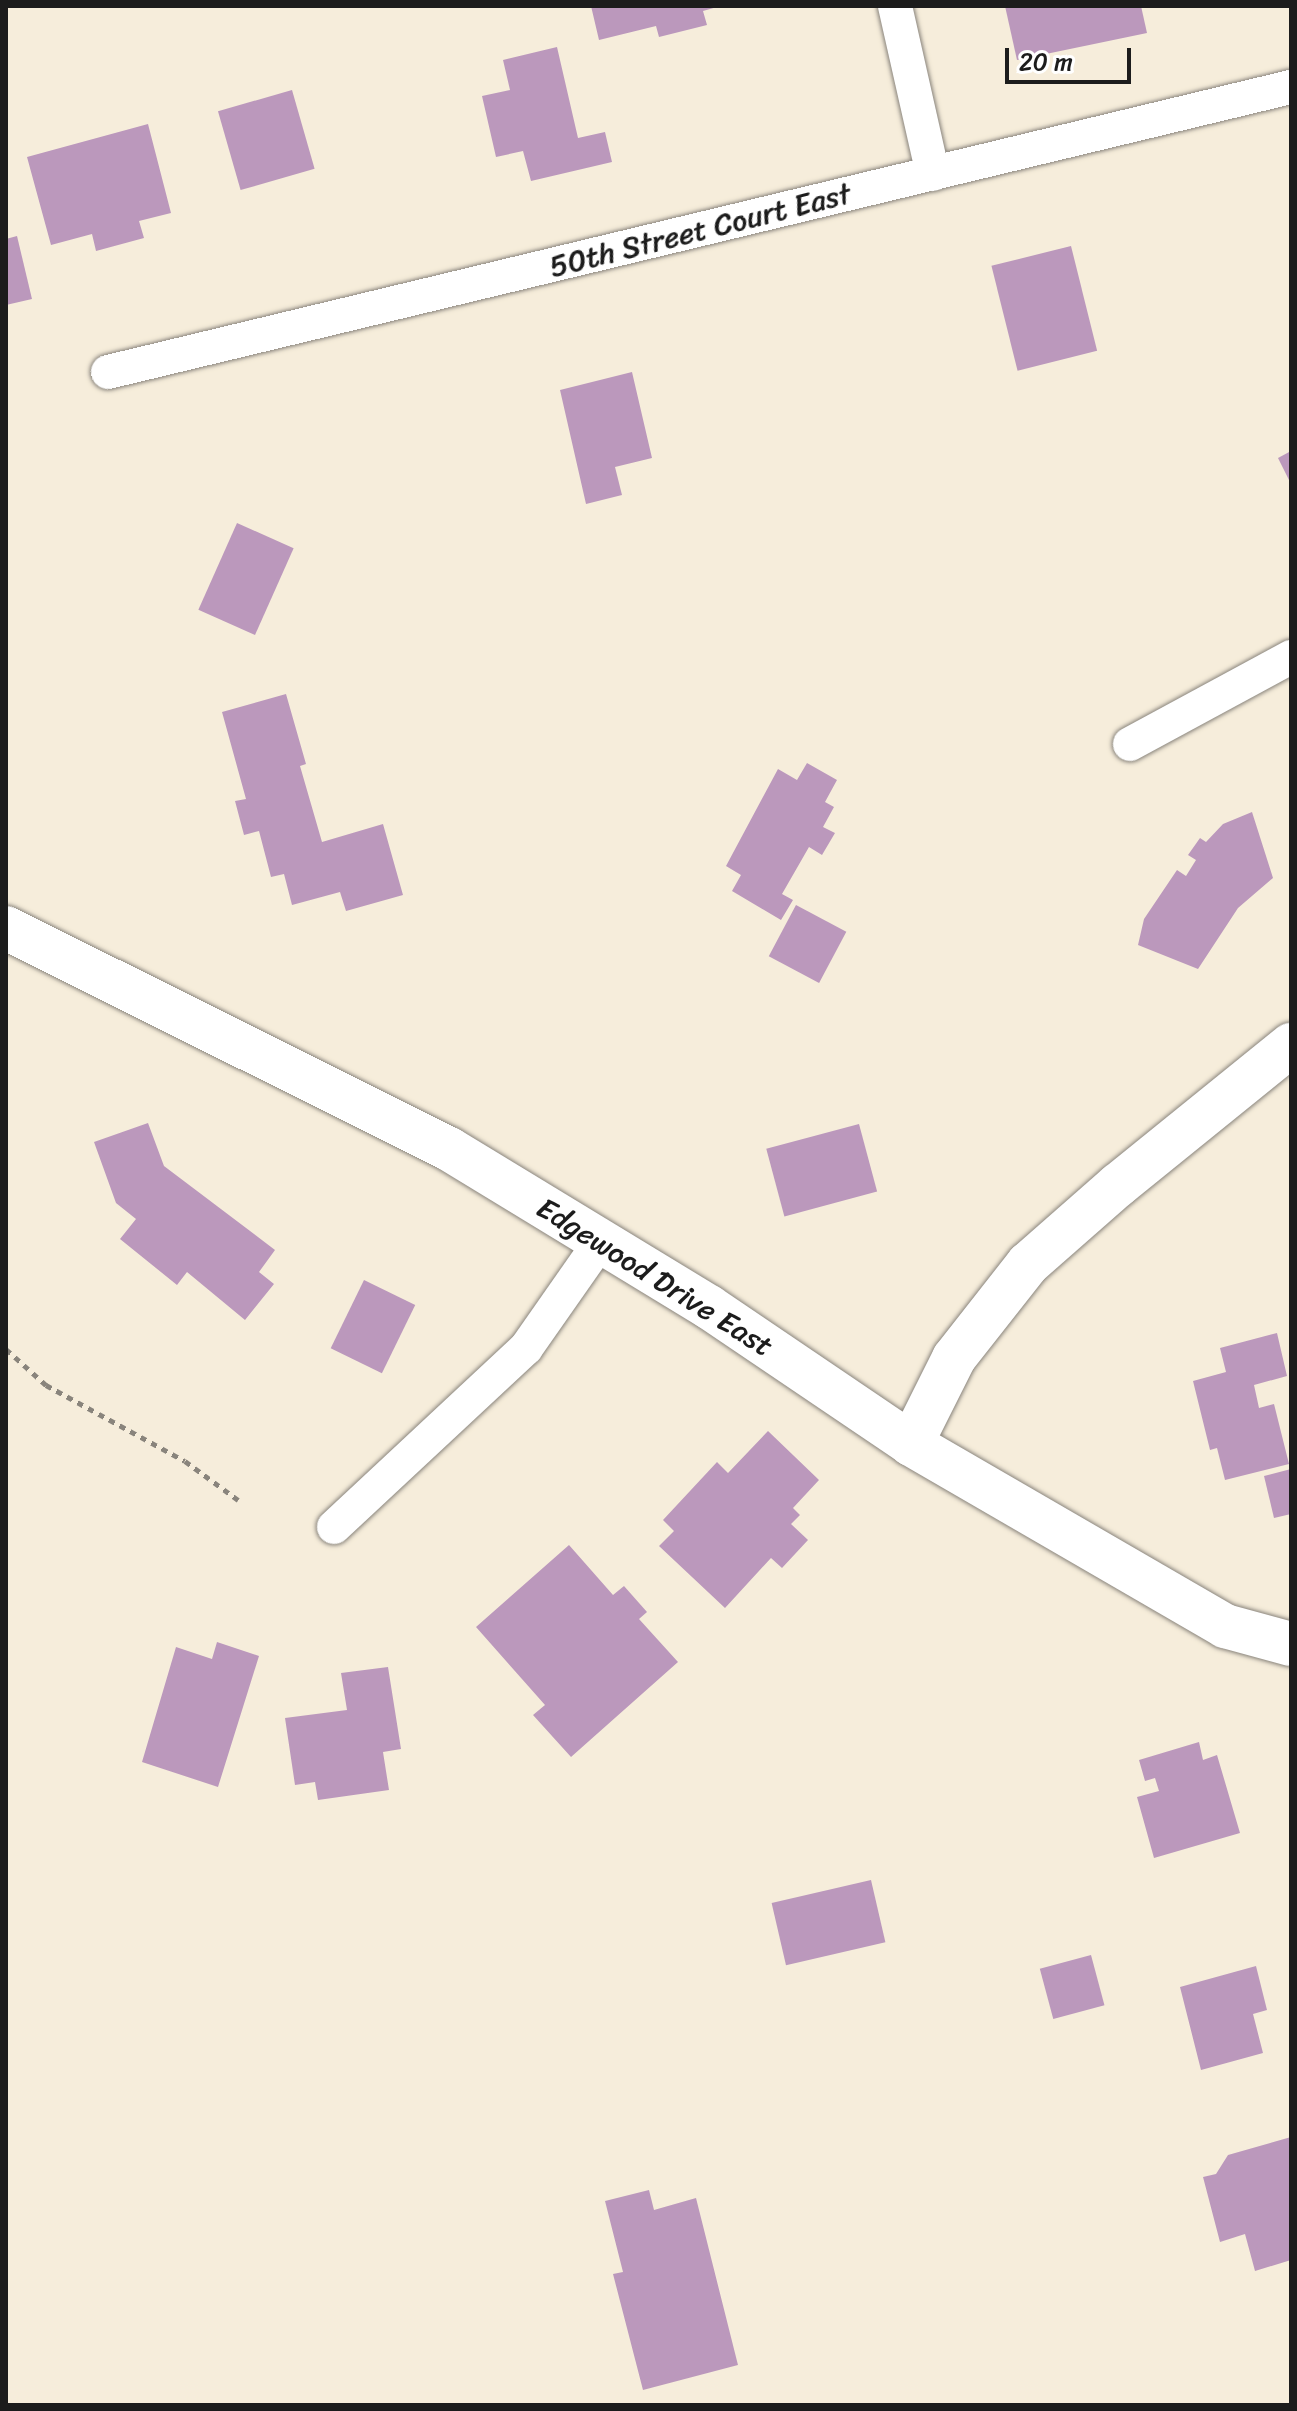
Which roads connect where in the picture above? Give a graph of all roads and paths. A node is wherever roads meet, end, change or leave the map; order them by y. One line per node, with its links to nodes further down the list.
1 (895, 6): 3 (street)
2 (1291, 87): 3 (street, 50th Street Court East)
3 (933, 174): 4 (street, 50th Street Court East)
4 (108, 372)
5 (1291, 657): 6 (street)
6 (1130, 744)
7 (6, 928): 9 (street, Edgewood Drive East)
8 (1291, 1045): 11 (street)
9 (601, 1241): 11 (street, Edgewood Drive East); 13 (street)
10 (6, 1349): 12 (path)
11 (911, 1444): 14 (street, Edgewood Drive East)
12 (238, 1500)
13 (334, 1527)
14 (1291, 1644)

